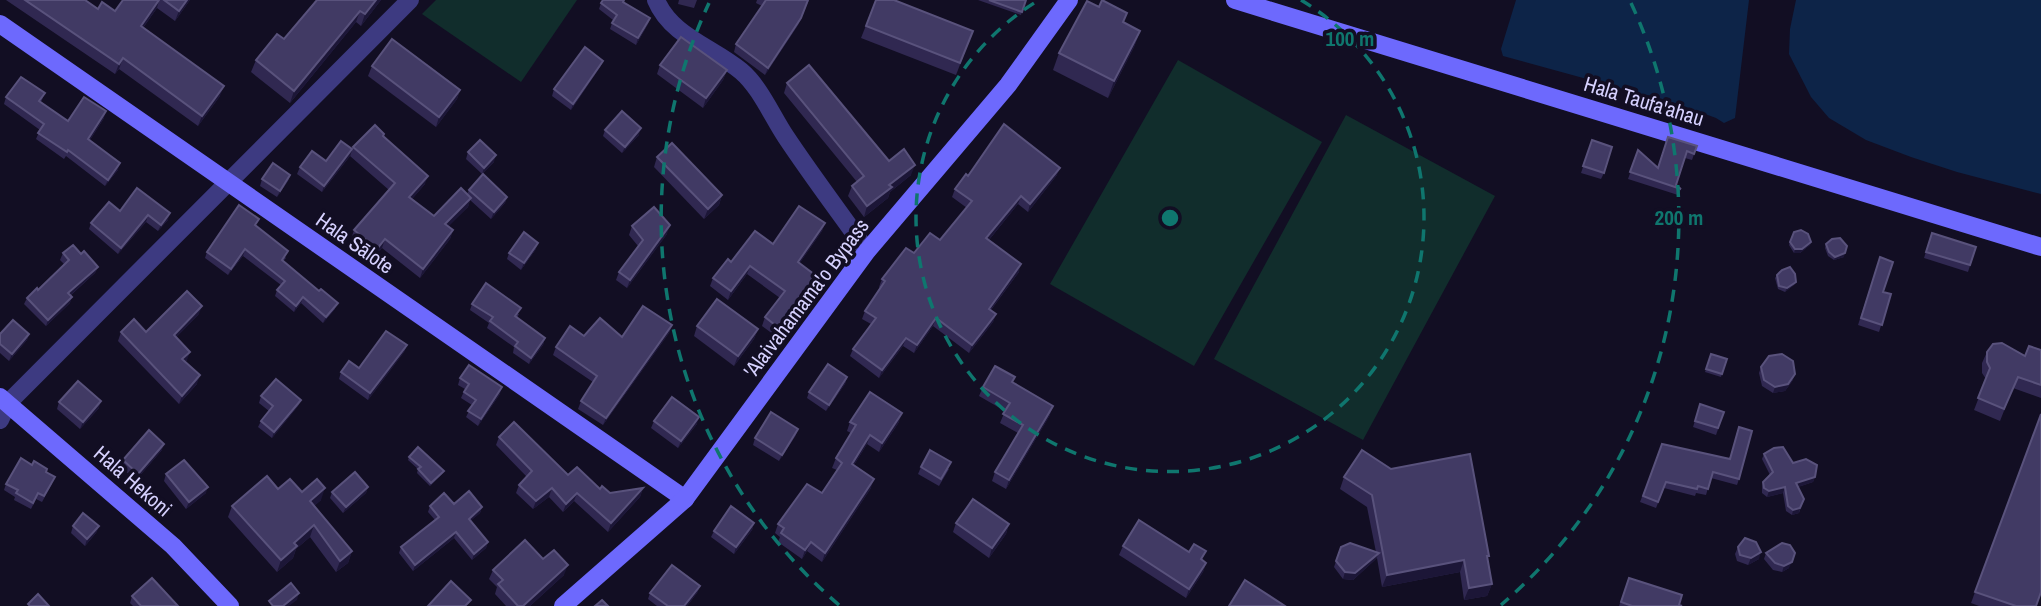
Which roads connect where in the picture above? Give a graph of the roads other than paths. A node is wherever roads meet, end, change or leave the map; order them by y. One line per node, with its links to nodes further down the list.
1 (410, 0): 6 (street)
2 (656, 0): 8 (street)
3 (1069, 0): 8 (main road, 'Alaivahamama'o Bypass)
4 (1235, 0): 7 (main road, Hala Taufa'ahau)
5 (0, 24): 6 (main road, Hala Sālote)
6 (228, 183): 9 (street); 11 (main road, Hala Sālote)
7 (2041, 247)
8 (867, 251): 11 (main road, 'Alaivahamama'o Bypass)
9 (4, 400): 10 (street); 12 (main road, Hala Hekoni)
10 (0, 420)
11 (685, 499): 13 (main road, 'Alaivahamama'o Bypass)
12 (230, 606)
13 (563, 606)

